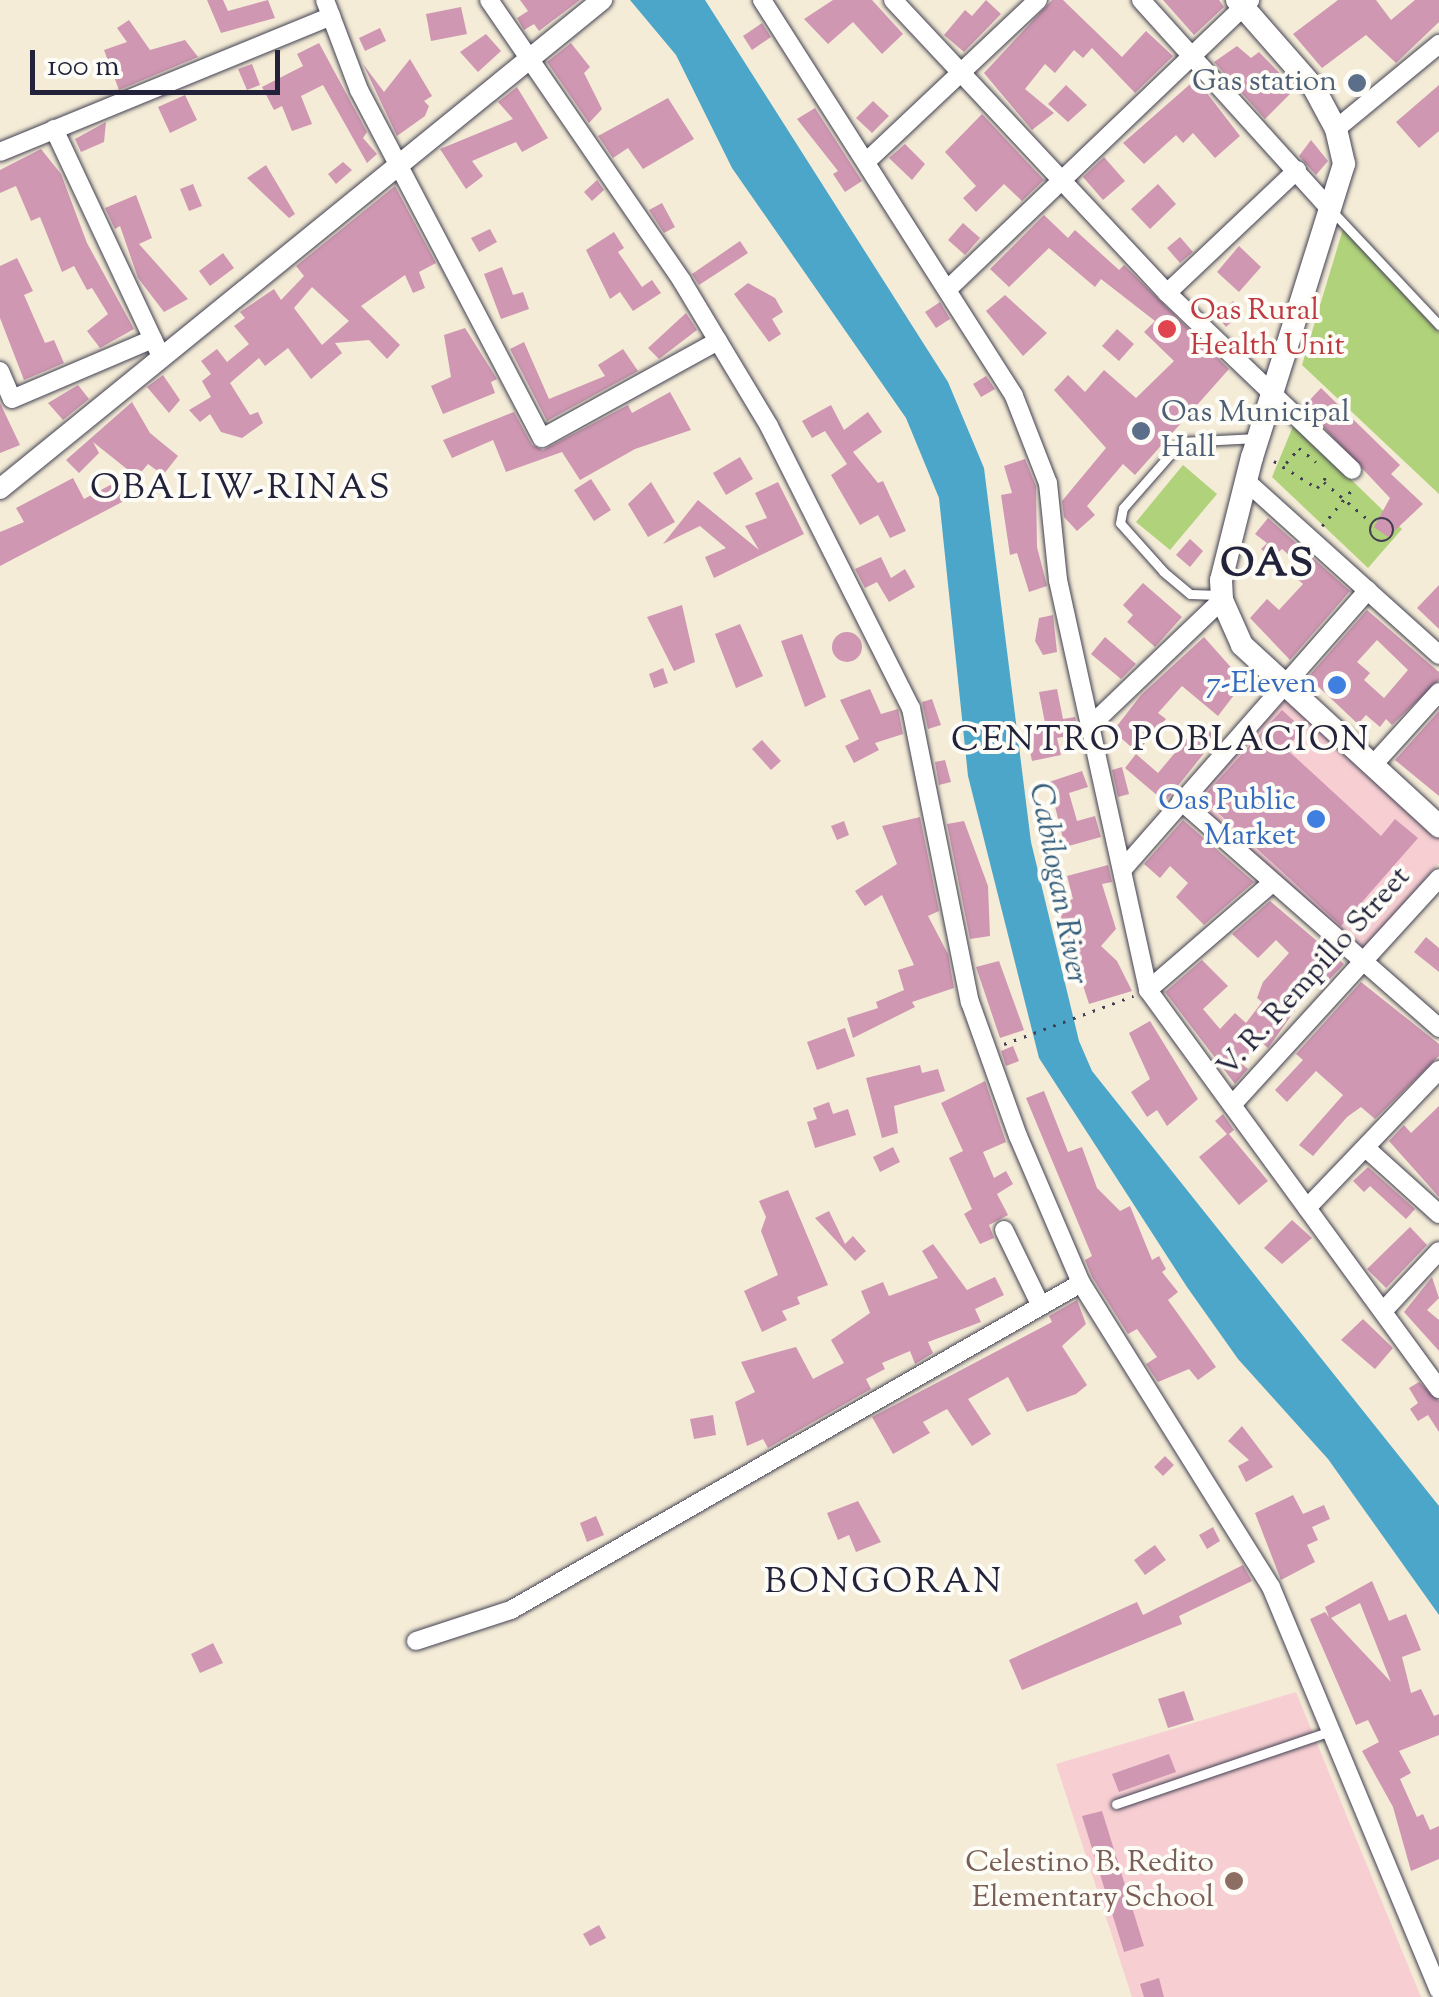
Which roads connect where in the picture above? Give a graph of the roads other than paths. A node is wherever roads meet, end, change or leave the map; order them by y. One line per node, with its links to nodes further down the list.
1 (488, 0): 11 (street)
2 (602, 0): 11 (street)
3 (762, 0): 17 (street)
4 (893, 0): 12 (street)
5 (1038, 0): 12 (street)
6 (1141, 0): 10 (street)
7 (1244, 2): 10 (street); 14 (main road)
8 (328, 8): 13 (street); 16 (street)
9 (1439, 44): 14 (street)
10 (1191, 54): 18 (street); 19 (street)
11 (526, 58): 16 (street); 24 (street)
12 (962, 75): 17 (street); 19 (street)
13 (54, 128): 15 (street); 25 (street)
14 (1336, 129): 20 (main road)
15 (0, 152)
16 (398, 161): 24 (street); 25 (street)
17 (867, 161): 21 (street)
18 (1297, 170): 20 (street); 22 (street)
19 (1060, 180): 21 (street); 22 (street)
20 (1332, 210): 23 (lane); 27 (main road)
21 (948, 289): 37 (street)
22 (1167, 294): 27 (street)
23 (1439, 325)
24 (718, 341): 54 (street)
25 (157, 348): 26 (street); 31 (street)
26 (0, 371)
27 (1271, 398): 28 (main road); 29 (street)
28 (1258, 438): 30 (main road); 33 (lane)
29 (1352, 470)
30 (1246, 481): 32 (street); 33 (main road)
31 (0, 489)
32 (1368, 590): 34 (street); 35 (street)
33 (1222, 597): 35 (main road); 37 (street)
34 (1439, 655)
35 (1282, 686): 38 (main road); 39 (street)
36 (1439, 692): 38 (street)
37 (1090, 726): 41 (street)
38 (1372, 766): 40 (main road)
39 (1180, 802): 41 (street); 43 (street)
40 (1439, 826)
41 (1123, 869): 45 (street)
42 (1439, 878): 44 (street, V. R. Rempillo Street)
43 (1272, 883): 44 (street); 45 (street)
44 (1365, 961): 46 (street); 48 (street, V. R. Rempillo Street)
45 (1148, 990): 48 (street)
46 (1439, 1028)
47 (1439, 1070): 49 (street)
48 (1232, 1105): 50 (street)
49 (1368, 1150): 50 (street); 51 (street)
50 (1308, 1208): 56 (street)
51 (1439, 1214)
52 (1004, 1230): 55 (street)
53 (1439, 1251): 56 (street)
54 (1081, 1283): 55 (street); 59 (street)
55 (1040, 1304): 58 (street)
56 (1385, 1310): 57 (street)
57 (1439, 1389)
58 (416, 1641)
59 (1333, 1725): 60 (lane); 61 (street)
60 (1116, 1804)
61 (1439, 1990)

